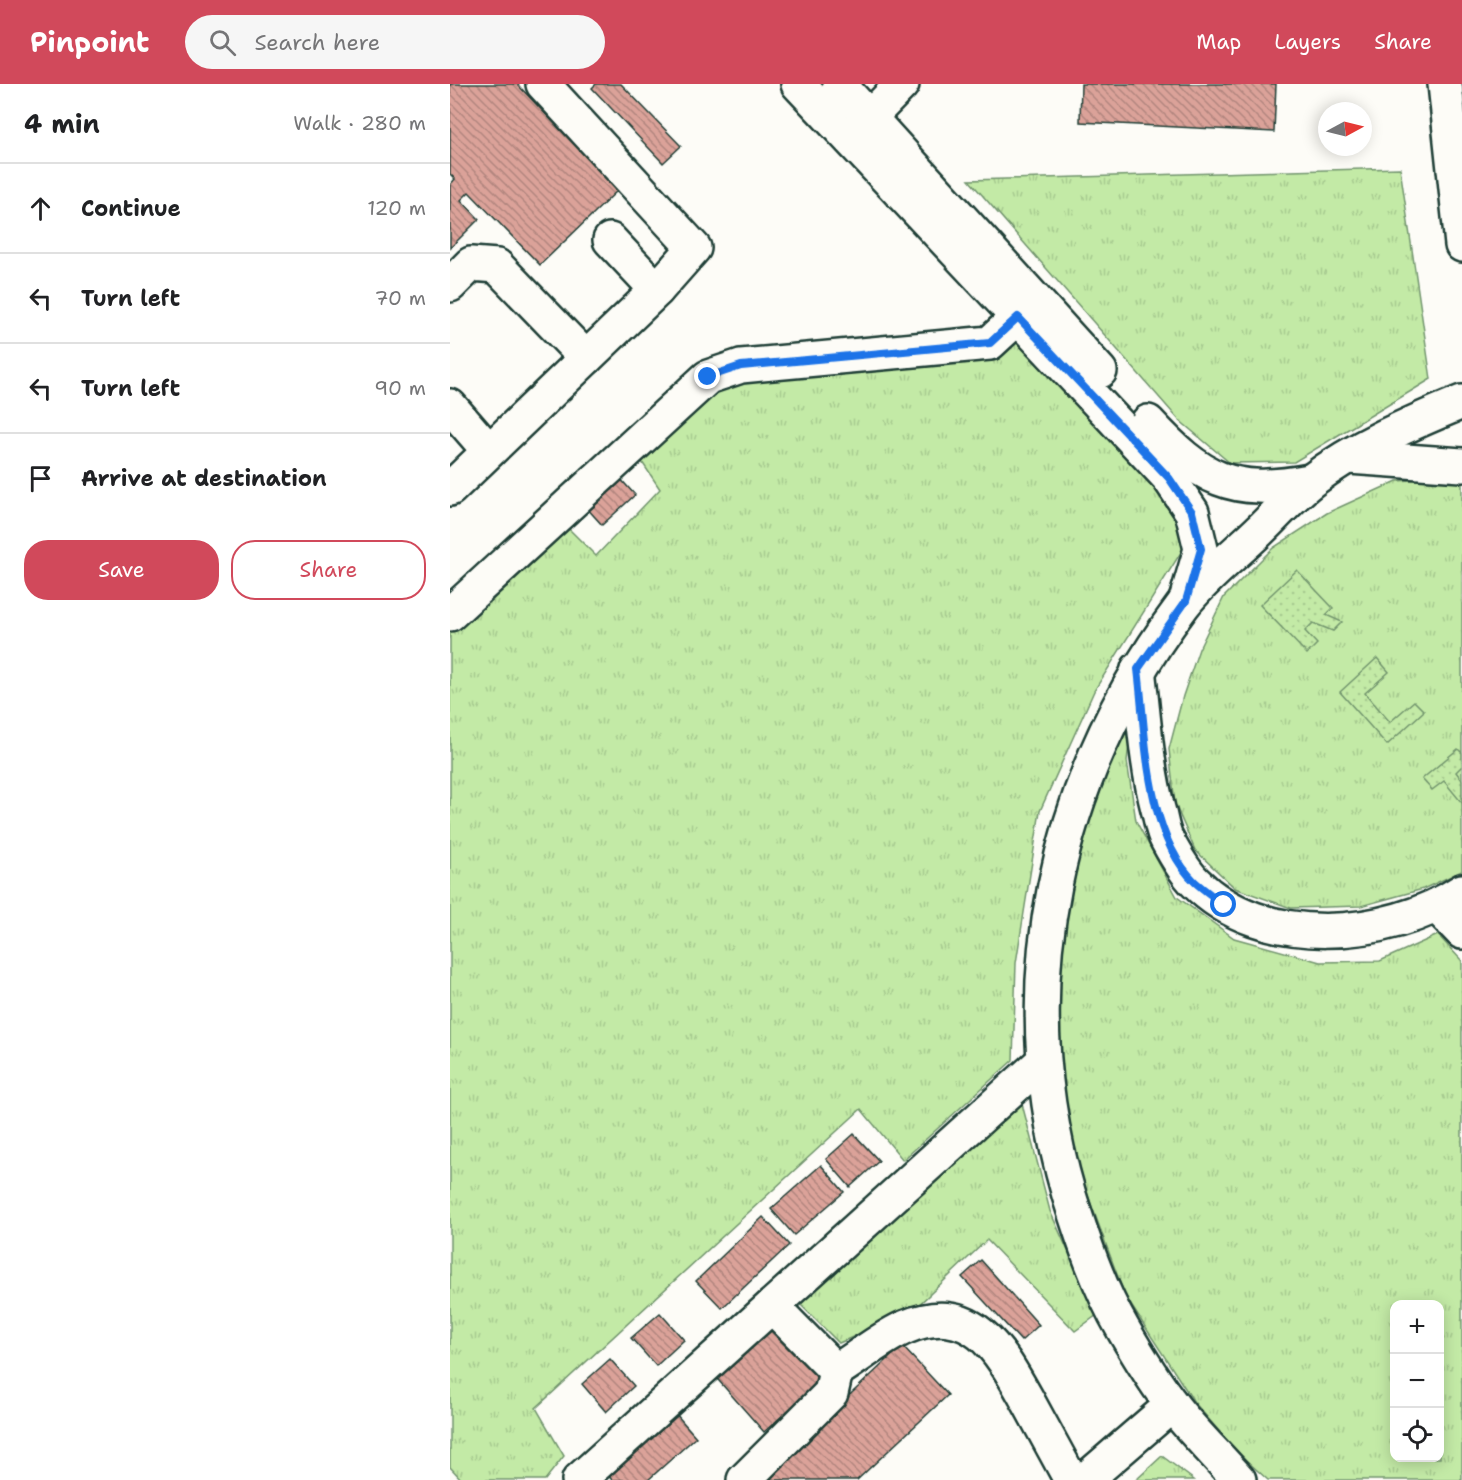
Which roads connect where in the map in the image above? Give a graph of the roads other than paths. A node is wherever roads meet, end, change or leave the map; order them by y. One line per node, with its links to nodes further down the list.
1 (798, 84): 11 (lane)
2 (839, 84): 6 (lane)
3 (902, 84): 6 (lane)
4 (1445, 84): 8 (lane)
5 (559, 89): 10 (lane)
6 (869, 118): 18 (lane)
7 (610, 240): 10 (lane)
8 (1462, 245)
9 (450, 285): 12 (lane)
10 (657, 290): 12 (lane)
11 (1018, 317): 20 (lane); 21 (lane)
12 (586, 358): 15 (lane)
13 (1462, 402): 16 (lane)
14 (450, 406): 15 (lane)
15 (489, 451): 19 (lane)
16 (1349, 457): 17 (lane); 18 (lane)
17 (1462, 465)
18 (1310, 481): 20 (lane)
19 (452, 482)
20 (1186, 601): 22 (lane)
21 (450, 614)
22 (1138, 669): 23 (lane); 25 (lane)
23 (1450, 899): 24 (lane)
24 (1462, 932)
25 (1043, 1061): 26 (lane); 28 (lane)
26 (772, 1306): 27 (lane); 29 (lane)
27 (836, 1371): 30 (lane); 31 (lane)
28 (1172, 1405): 32 (lane); 33 (lane)
29 (579, 1480)
30 (744, 1480)
31 (1071, 1480)
32 (1085, 1480)
33 (1239, 1480)

